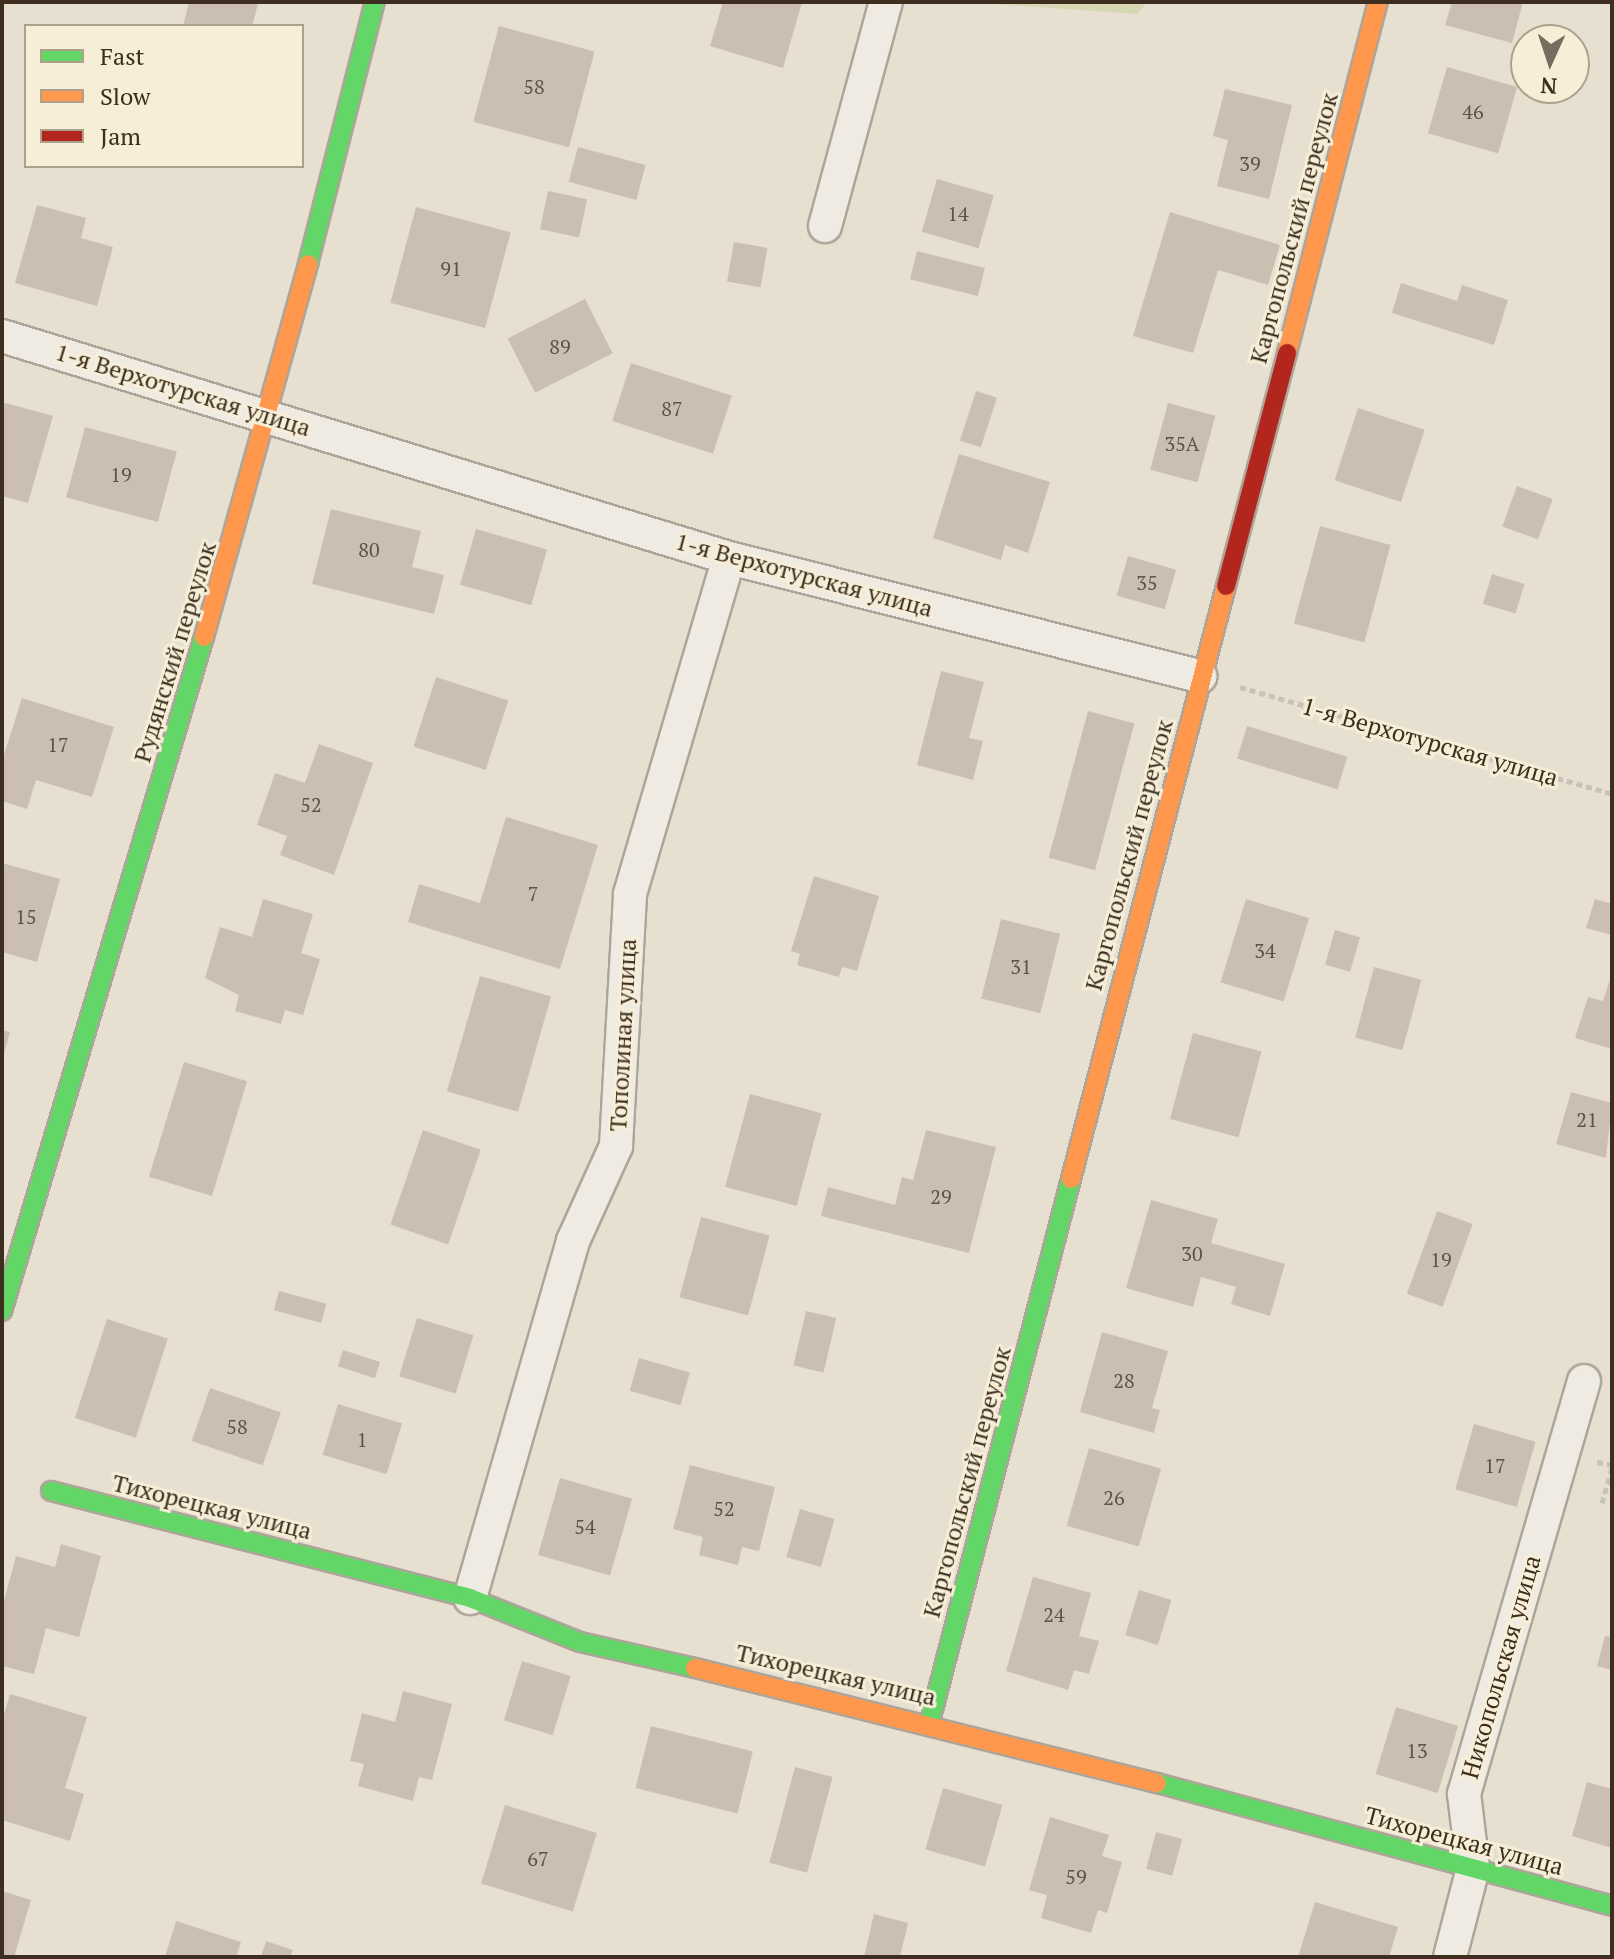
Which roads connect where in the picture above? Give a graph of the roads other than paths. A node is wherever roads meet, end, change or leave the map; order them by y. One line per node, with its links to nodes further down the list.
1 (375, 2): 6 (street, Рудянский переулок)
2 (886, 2): 4 (street)
3 (1378, 2): 8 (street, Каргопольский переулок)
4 (825, 226)
5 (2, 336): 6 (street, 1-я Верхотурская улица)
6 (270, 416): 7 (street, 1-я Верхотурская улица); 9 (street, Рудянский переулок)
7 (729, 558): 8 (street, 1-я Верхотурская улица); 12 (street, Тополиная улица)
8 (1200, 676): 13 (street, Каргопольский переулок)
9 (2, 1311)
10 (1584, 1381): 14 (street, Никопольская улица)
11 (51, 1491): 12 (street, Тихорецкая улица)
12 (470, 1598): 13 (street, Тихорецкая улица)
13 (930, 1721): 14 (street, Тихорецкая улица)
14 (1473, 1868): 15 (street, Тихорецкая улица); 16 (street, Никопольская улица)
15 (1612, 1906)
16 (1450, 1957)

